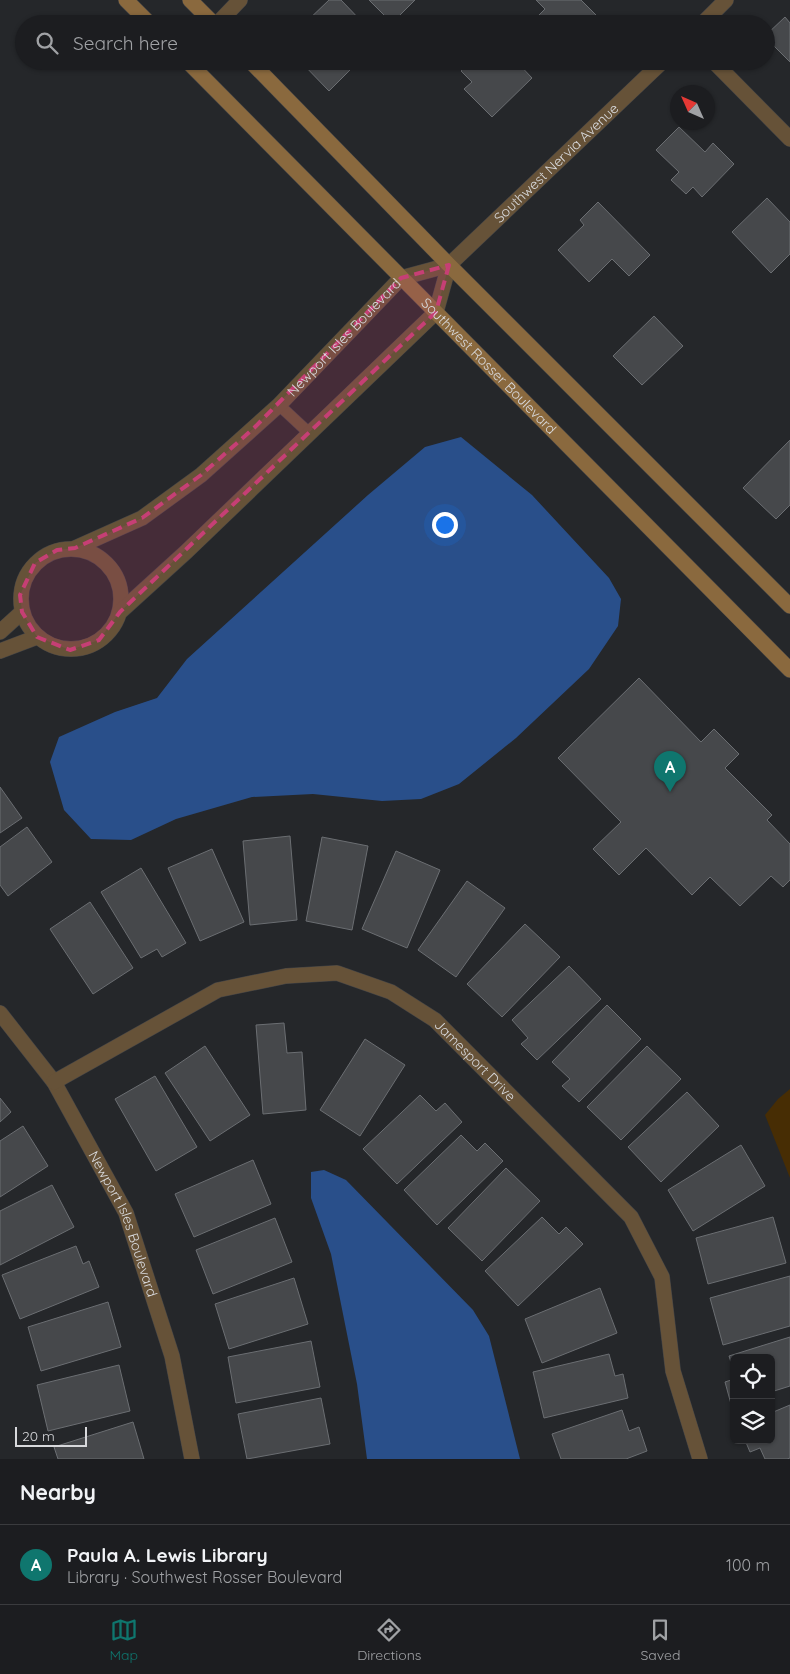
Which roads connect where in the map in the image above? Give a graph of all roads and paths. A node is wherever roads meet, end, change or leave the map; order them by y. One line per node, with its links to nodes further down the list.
1 (126, 0): 5 (street)
2 (190, 0): 6 (street)
3 (240, 0): 7 (street)
4 (726, 0): 8 (street)
5 (141, 15)
6 (206, 15)
7 (224, 15)
8 (711, 15)
9 (196, 70): 15 (street, Southwest Rosser Boulevard)
10 (259, 70): 14 (street)
11 (654, 70): 14 (street, Southwest Nervia Avenue)
12 (722, 70): 13 (street)
13 (790, 139)
14 (449, 265): 15 (street, Newport Isles Boulevard); 16 (street); 20 (street)
15 (402, 278): 16 (street, Southwest Rosser Boulevard); 17 (street, Newport Isles Boulevard)
16 (436, 312): 18 (street); 26 (street, Southwest Rosser Boulevard)
17 (278, 405): 18 (lane); 19 (street, Newport Isles Boulevard)
18 (309, 433): 22 (street)
19 (74, 548): 21 (street); 22 (street)
20 (790, 606)
21 (22, 612): 23 (street); 24 (street)
22 (120, 612): 24 (street)
23 (0, 632)
24 (37, 637): 25 (street)
25 (0, 651)
26 (790, 670)
27 (0, 1014): 28 (street, Newport Isles Boulevard)
28 (54, 1082): 29 (street, Newport Isles Boulevard); 30 (street, Jamesport Drive)
29 (192, 1459)
30 (700, 1459)

